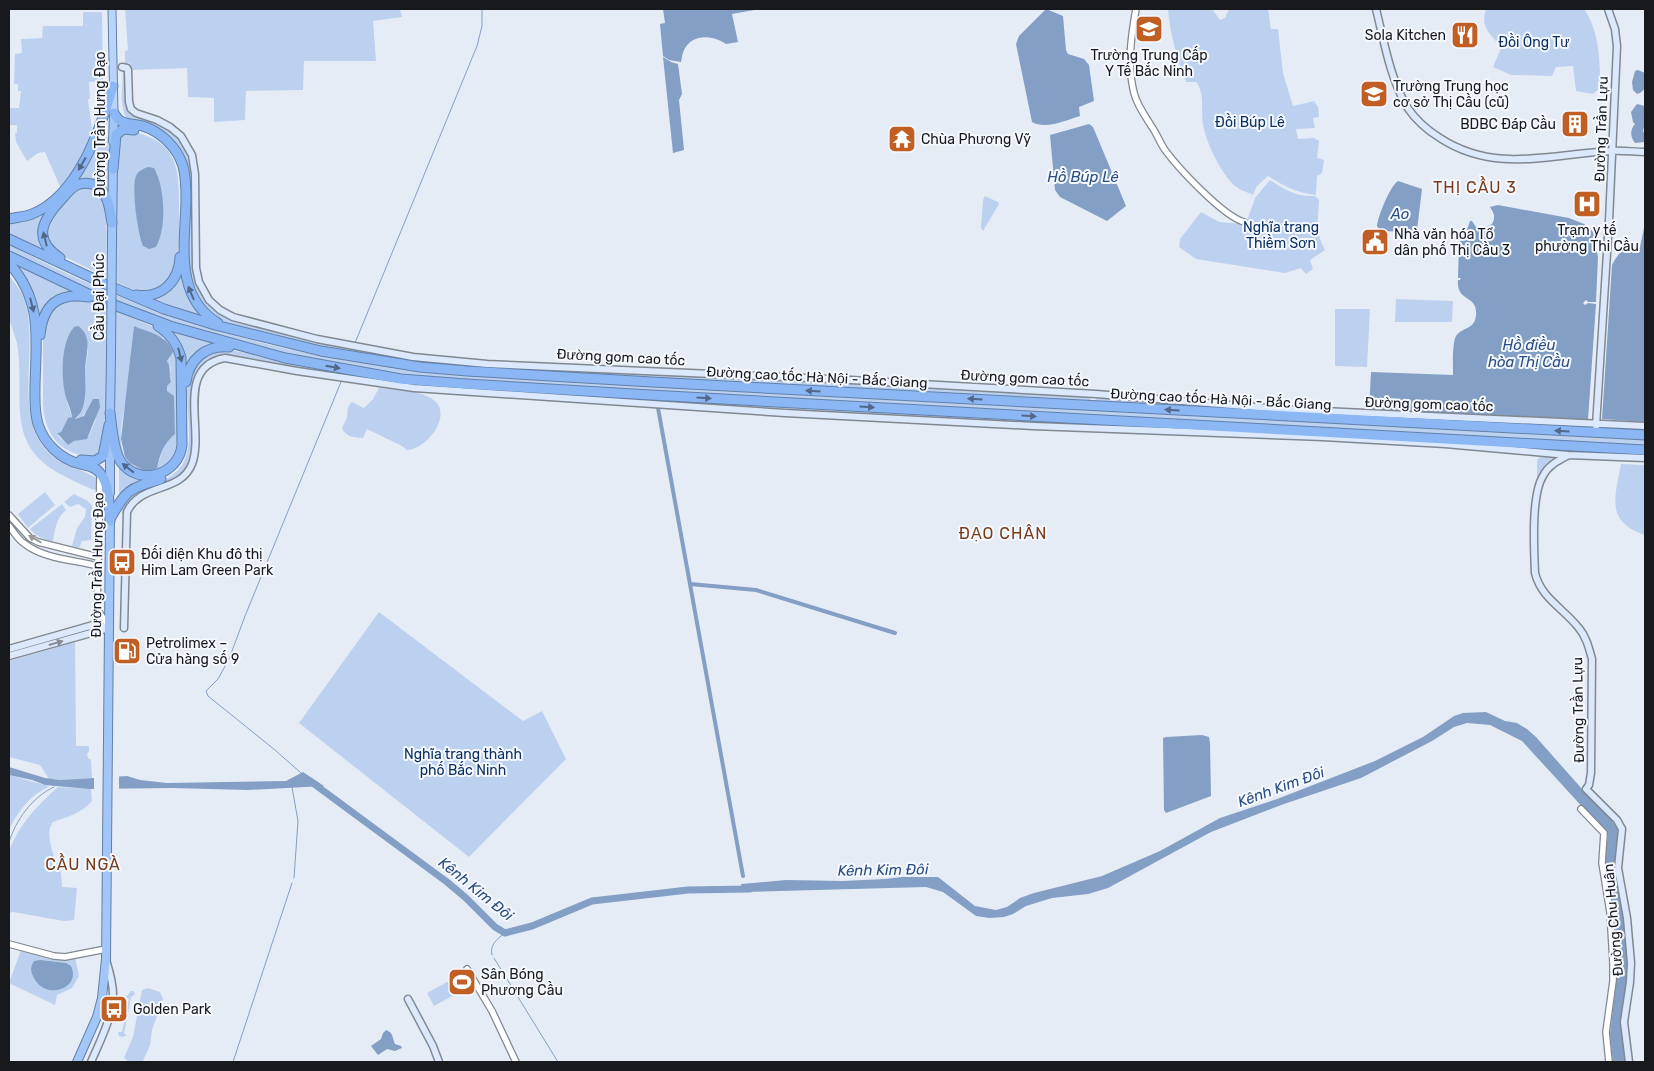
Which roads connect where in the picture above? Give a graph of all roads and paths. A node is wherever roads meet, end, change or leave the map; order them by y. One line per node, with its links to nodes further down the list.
1 (112, 9): 6 (main road, Đường Trần Hưng Đạo)
2 (1136, 9): 12 (street)
3 (1376, 9): 8 (main road)
4 (1608, 9): 8 (main road, Đường Trần Lựu)
5 (122, 67): 28 (main road, Đường gom cao tốc)
6 (113, 86): 7 (main road, Đường Trần Hưng Đạo); 11 (highway, one-way to 11)
7 (114, 112): 10 (highway, Đường Trần Hưng Đạo); 22 (highway, one-way to 7)
8 (1612, 151): 9 (main road); 28 (main road, Đường Trần Lựu)
9 (1645, 152)
10 (113, 169): 13 (highway, Đường Trần Hưng Đạo); 19 (highway)
11 (9, 219)
12 (1244, 222)
13 (112, 223): 15 (highway, Đường Trần Hưng Đạo); 18 (highway, one-way to 13)
14 (9, 239): 18 (highway, Đường cao tốc Hà Nội - Bắc Giang)
15 (112, 239): 23 (highway, Cầu Đại Phúc, bridge)
16 (9, 256): 20 (highway, Đường cao tốc Hà Nội - Bắc Giang)
17 (9, 263): 33 (highway, one-way to 33)
18 (94, 279): 19 (highway, Đường cao tốc Hà Nội - Bắc Giang)
19 (105, 284): 22 (highway, Đường cao tốc Hà Nội - Bắc Giang)
20 (101, 300): 21 (highway, Đường cao tốc Hà Nội - Bắc Giang); 26 (highway)
21 (117, 306): 24 (highway, Đường cao tốc Hà Nội - Bắc Giang); 25 (highway, one-way to 25)
22 (310, 349): 29 (highway, Đường cao tốc Hà Nội - Bắc Giang, one-way to 22)
23 (111, 356): 25 (highway, Đường Trần Hưng Đạo)
24 (286, 358): 30 (highway, Đường cao tốc Hà Nội - Bắc Giang, one-way to 30); 35 (highway)
25 (110, 413): 26 (highway, Đường Trần Hưng Đạo)
26 (110, 423): 35 (highway, Đường Trần Hưng Đạo)
27 (1645, 426): 28 (main road, Đường gom cao tốc)
28 (1596, 427)
29 (1645, 435)
30 (1645, 450)
31 (1568, 455): 32 (main road); 42 (main road); 45 (main road, Đường Trần Lựu)
32 (1645, 458)
33 (96, 469): 35 (highway); 39 (street)
34 (9, 515): 37 (street, one-way to 34)
35 (110, 520): 41 (highway, Đường Trần Hưng Đạo)
36 (9, 526): 38 (street)
37 (55, 547): 38 (street); 39 (street)
38 (53, 556): 40 (street)
39 (98, 557): 40 (street)
40 (98, 566): 41 (street)
41 (109, 628): 43 (main road); 44 (main road, one-way to 41); 48 (highway, Đường Trần Hưng Đạo)
42 (124, 628)
43 (9, 649)
44 (9, 656)
45 (1586, 790): 57 (main road, Đường Chu Huân)
46 (1581, 809): 56 (street)
47 (9, 944): 48 (street)
48 (106, 949): 49 (highway)
49 (106, 959): 52 (highway); 53 (main road)
50 (467, 969): 55 (street)
51 (408, 999): 54 (main road)
52 (77, 1062)
53 (91, 1062)
54 (439, 1062)
55 (516, 1062)
56 (1610, 1062)
57 (1629, 1062)

